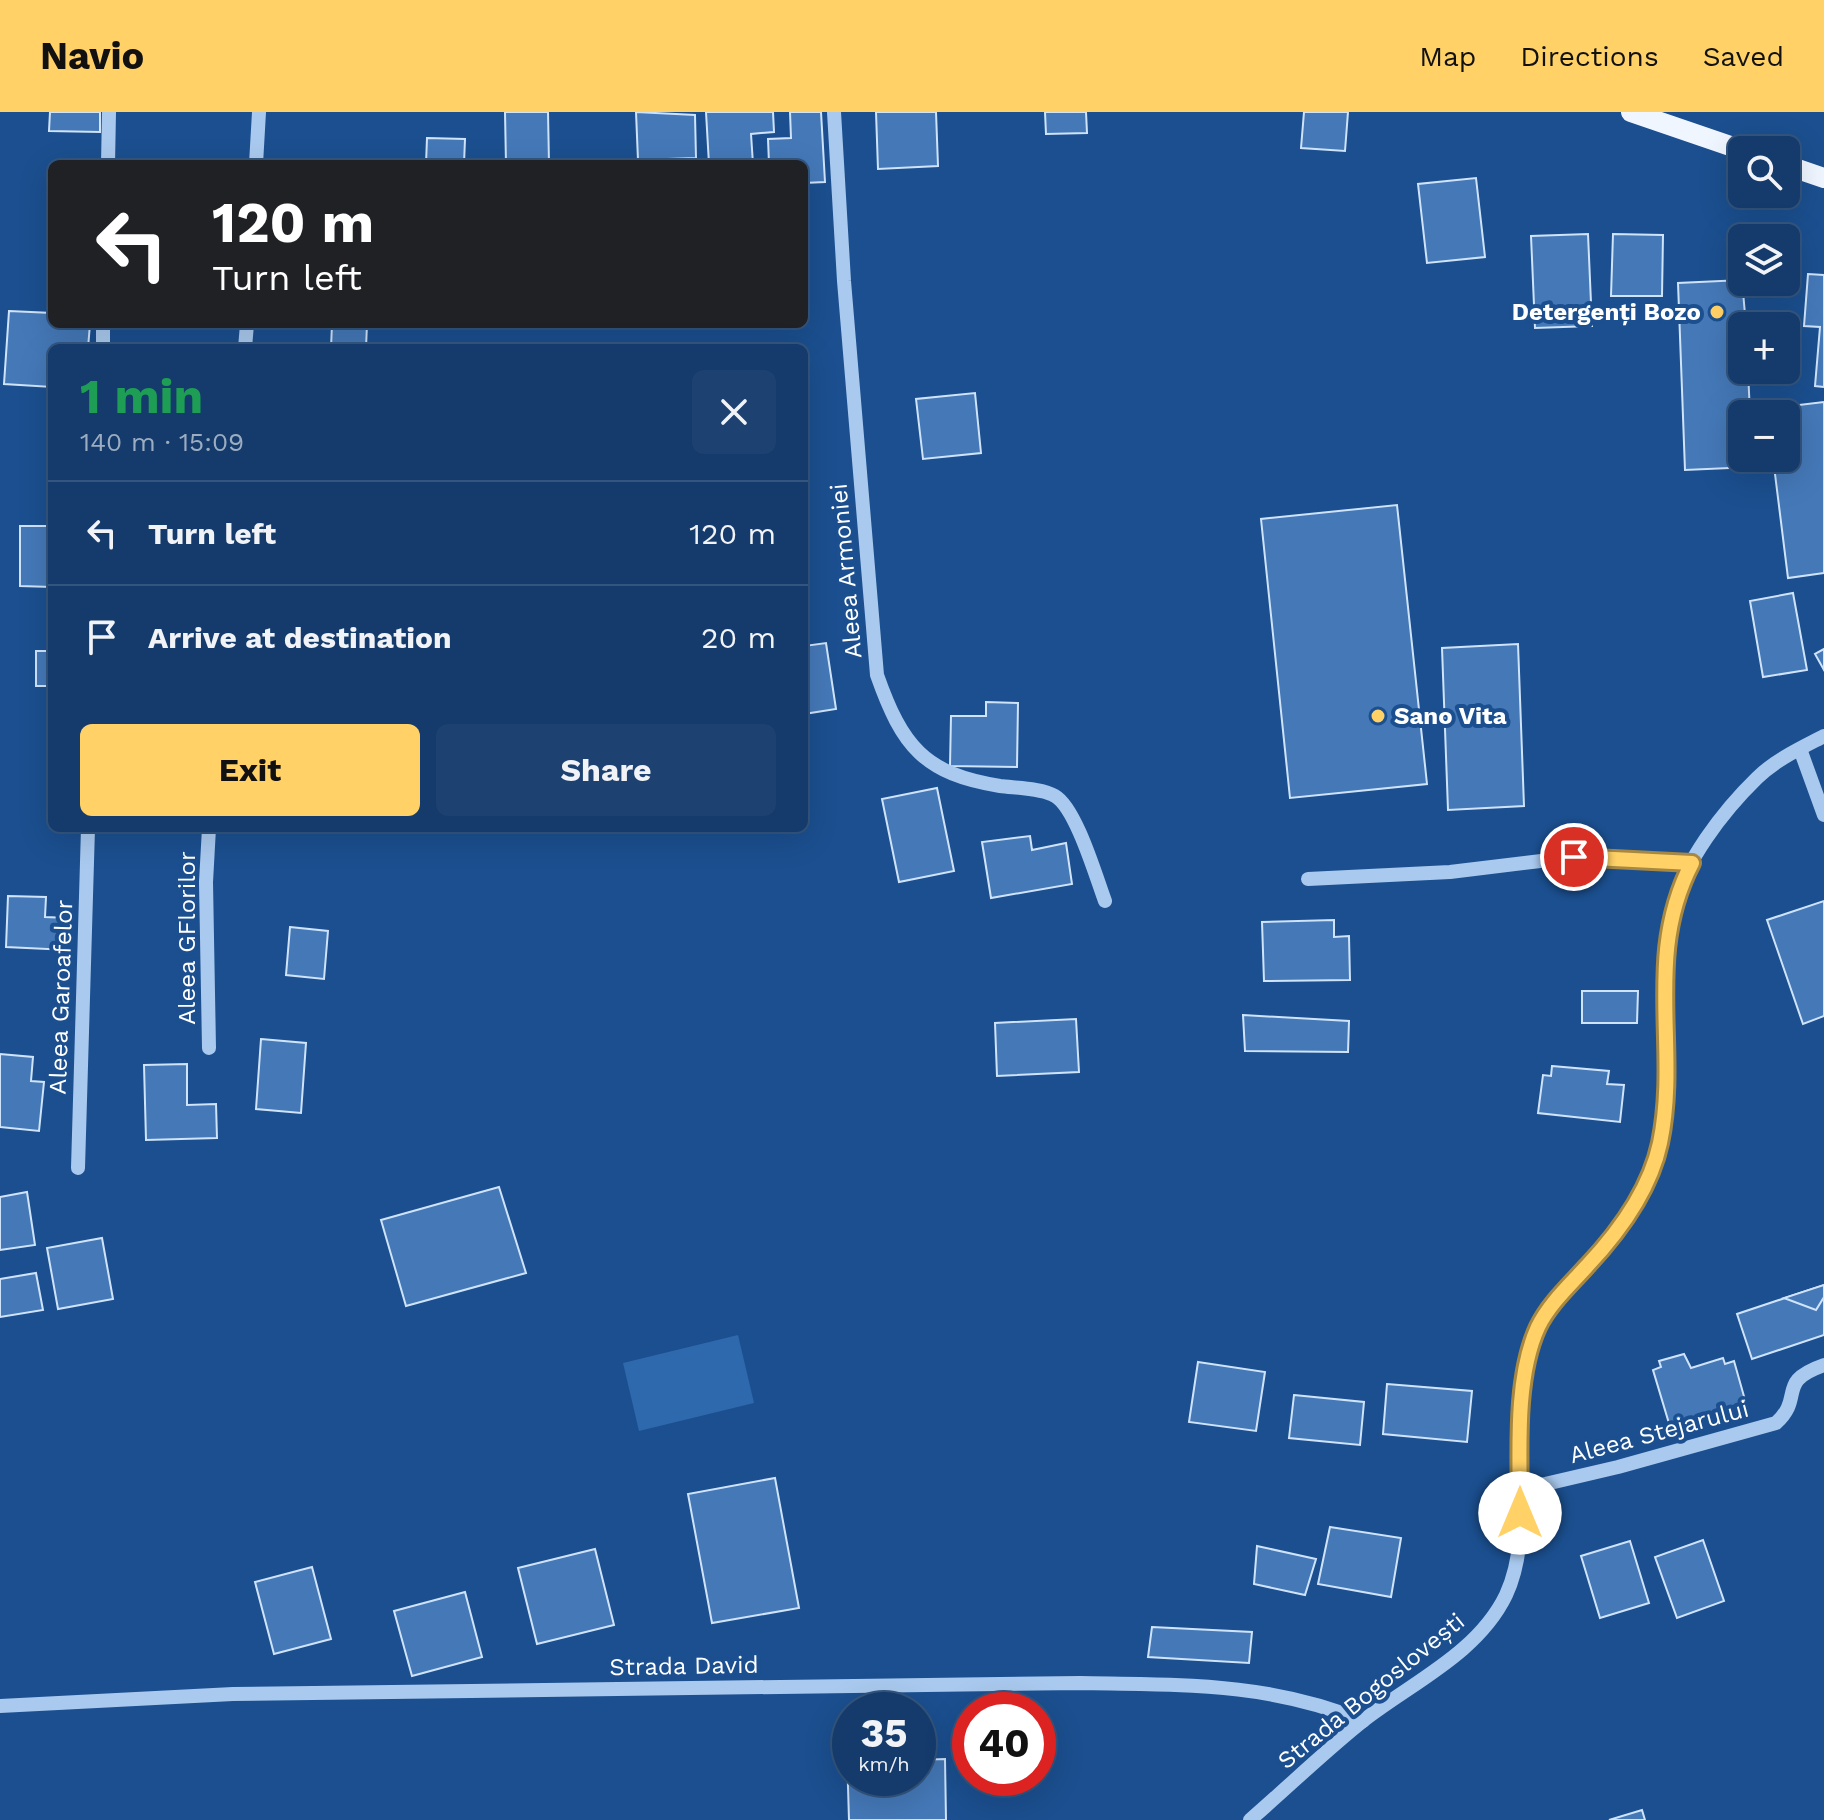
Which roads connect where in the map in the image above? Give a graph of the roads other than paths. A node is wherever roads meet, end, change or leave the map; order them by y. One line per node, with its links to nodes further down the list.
1 (109, 112): 6 (street)
2 (259, 112): 7 (street)
3 (834, 112): 17 (street, Aleea Armoniei)
4 (1631, 112): 5 (main road)
5 (1728, 145)
6 (108, 160)
7 (256, 160)
8 (1800, 170): 9 (main road)
9 (1824, 178)
10 (1824, 736): 11 (street, Strada Bogoslovești)
11 (1800, 749): 12 (street); 15 (street, Strada Bogoslovești)
12 (1824, 815)
13 (88, 832): 19 (street, Aleea Garoafelor)
14 (209, 832): 18 (street, Aleea GFlorilor)
15 (1692, 863): 16 (street); 21 (street, Strada Bogoslovești)
16 (1308, 879)
17 (1105, 901)
18 (209, 1048)
19 (78, 1168)
20 (1824, 1365): 21 (street, Aleea Stejarului)
21 (1520, 1490): 23 (street, Strada Bogoslovești)
22 (0, 1706): 23 (street, Strada David)
23 (1363, 1721): 24 (street, Strada Bogoslovești)
24 (1250, 1820)

